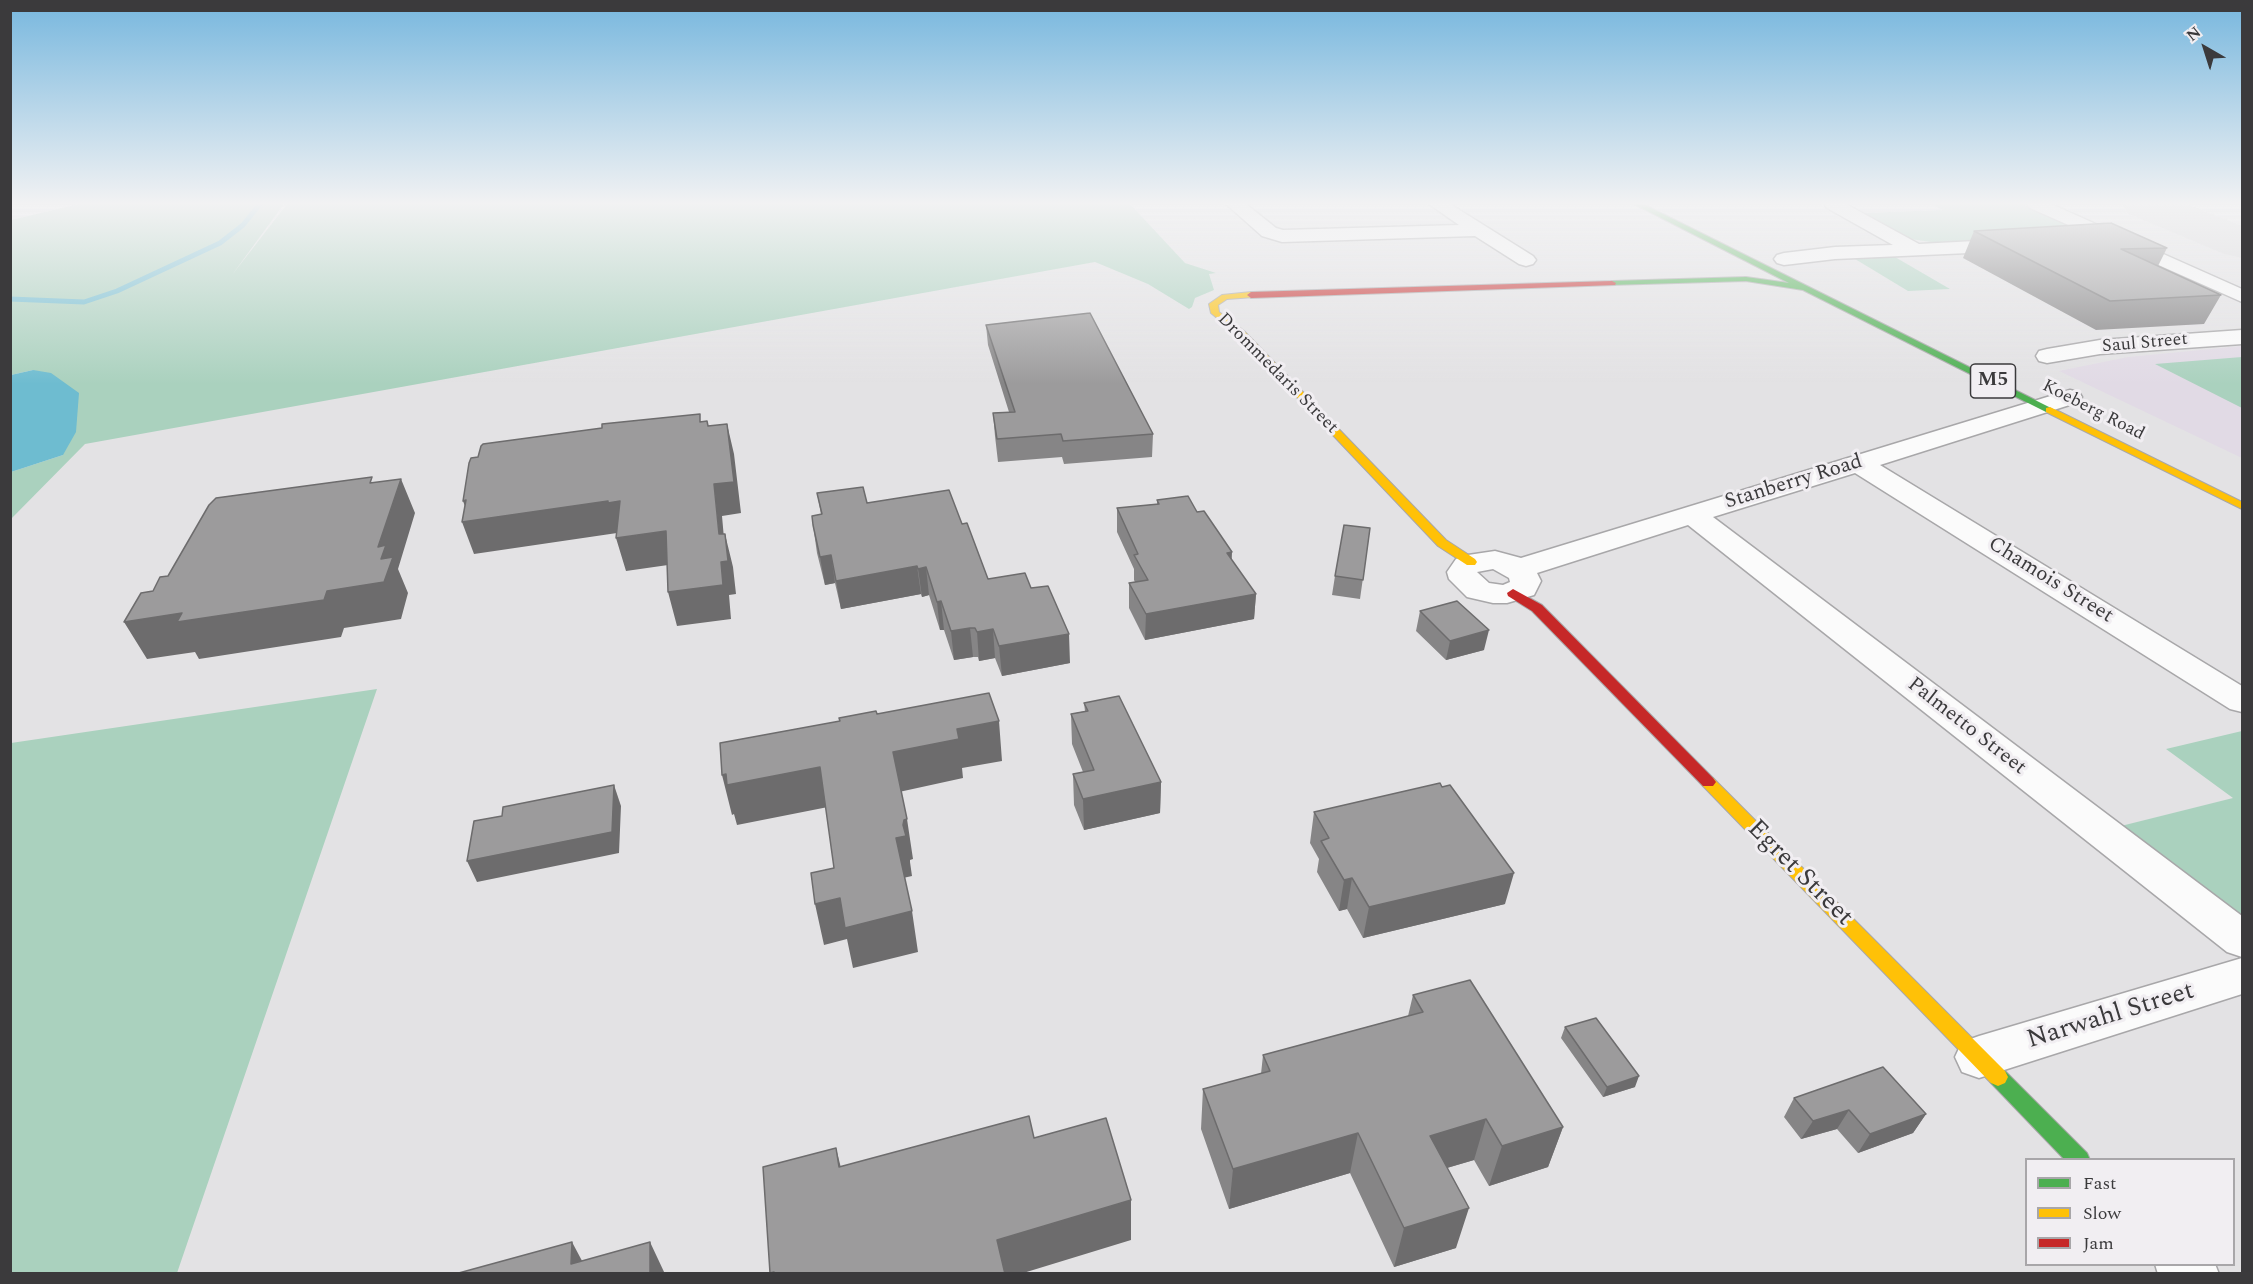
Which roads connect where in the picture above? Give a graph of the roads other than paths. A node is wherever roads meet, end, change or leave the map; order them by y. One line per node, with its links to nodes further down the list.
1 (1765, 264): 3 (street, Koeberg Road / M5); 7 (street, Koeberg Road / M5); 11 (street, Drommedaris Street)
2 (2170, 264): 4 (street)
3 (1805, 269)
4 (2242, 296)
5 (2242, 337): 6 (street, Saul Street)
6 (2047, 356)
7 (2061, 398): 8 (street, Stanberry Road); 9 (street, Koeberg Road / M5)
8 (1858, 463): 10 (street, Stanberry Road); 13 (street, Chamois Street)
9 (2242, 506)
10 (1691, 514): 12 (street, Stanberry Road); 14 (street, Palmetto Street)
11 (1471, 562): 12 (street, Stanberry Road)
12 (1516, 581): 16 (street, Egret Street)
13 (2242, 701)
14 (2242, 940)
15 (2242, 976): 16 (street, Narwahl Street)
16 (1979, 1057): 17 (street, Egret Street)
17 (2078, 1158)

